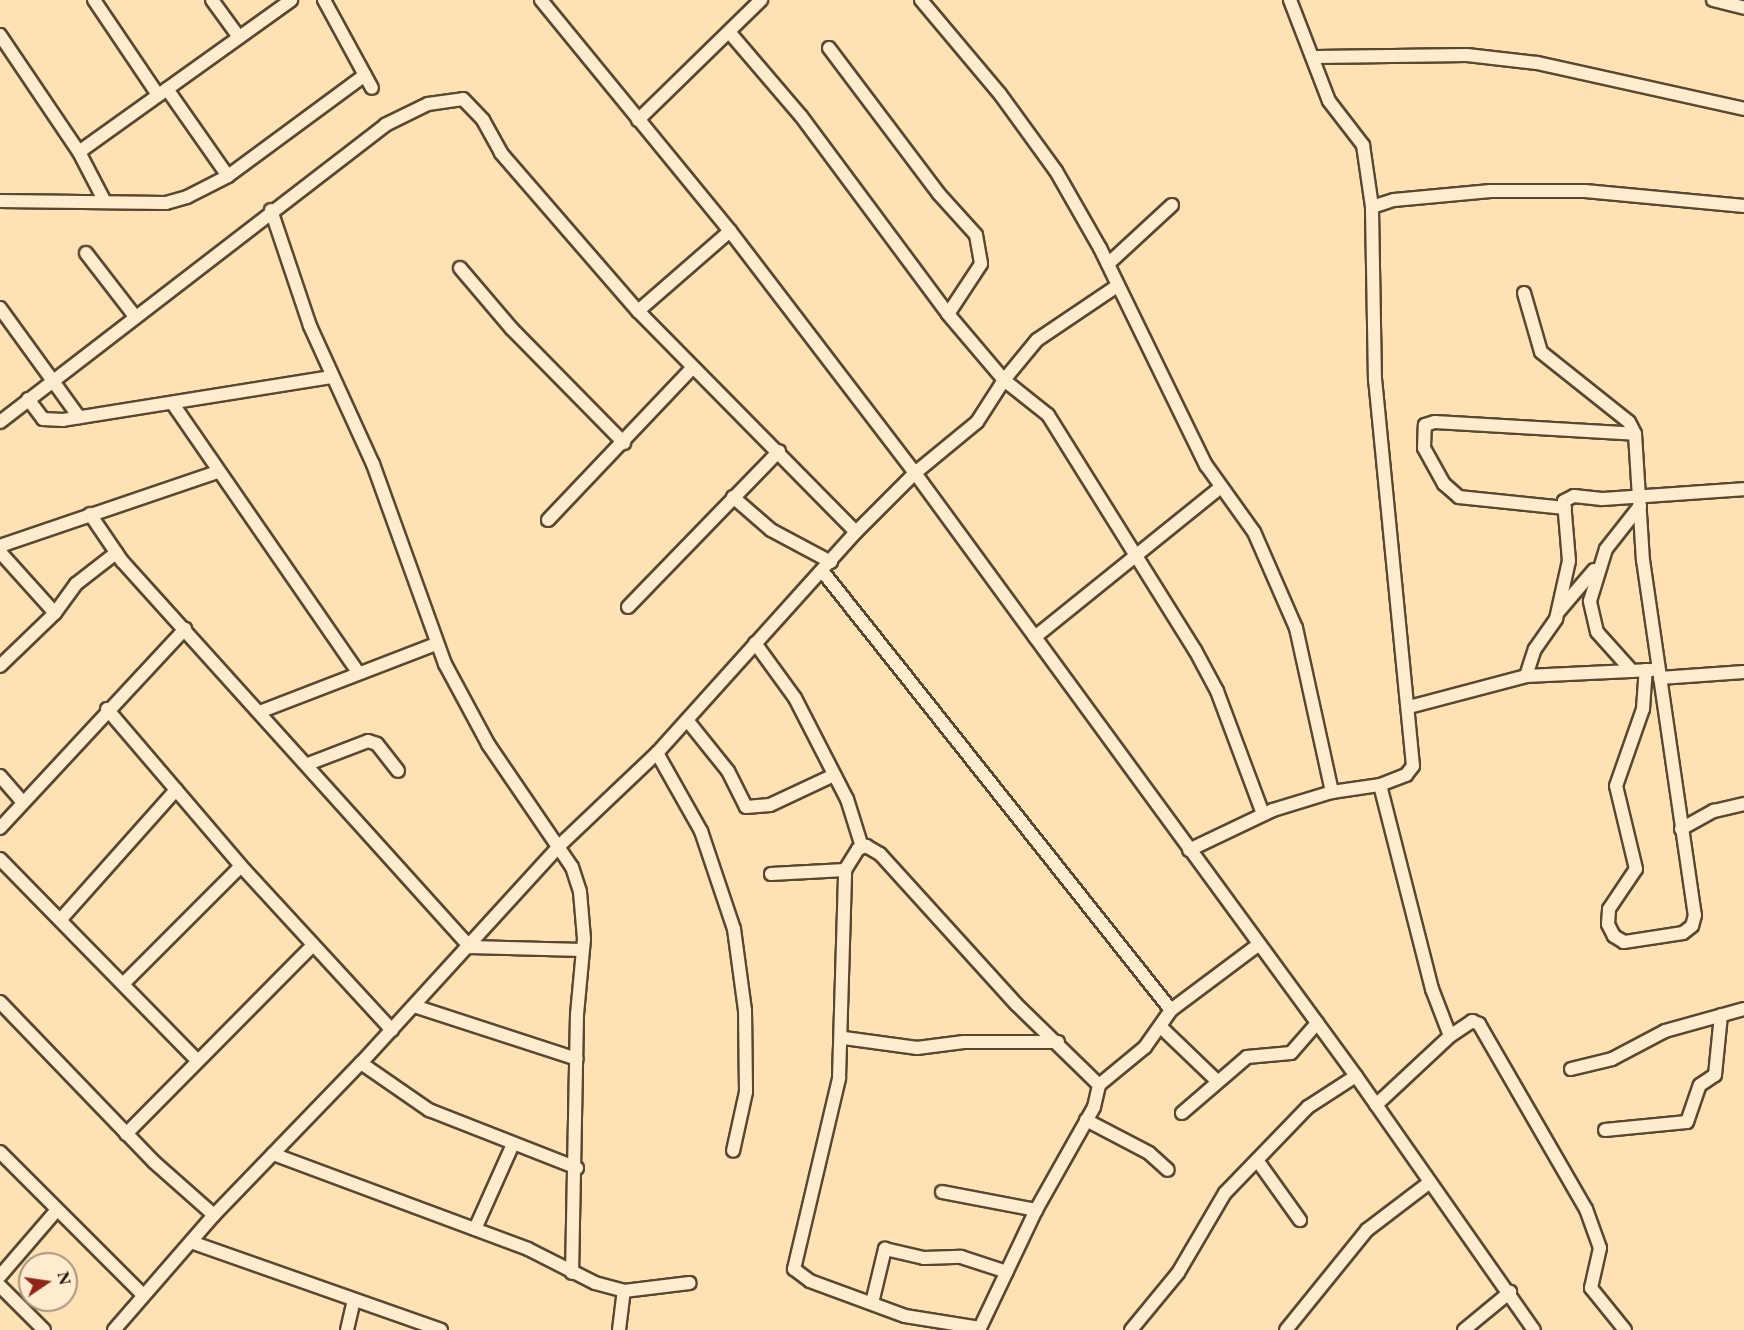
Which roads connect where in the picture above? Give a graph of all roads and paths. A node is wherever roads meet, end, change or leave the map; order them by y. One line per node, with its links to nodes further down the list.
1 (94, 0): 19 (street)
2 (212, 0): 13 (street)
3 (291, 0): 13 (street)
4 (324, 0): 17 (street)
5 (541, 0): 21 (street)
6 (761, 0): 11 (street)
7 (921, 0): 32 (street)
8 (1290, 0): 16 (street)
9 (1713, 0): 10 (street)
10 (1744, 8)
11 (729, 33): 21 (street); 38 (street)
12 (0, 35): 15 (street)
13 (238, 37): 19 (street)
14 (830, 48): 38 (street)
15 (4, 51): 22 (street)
16 (1316, 57): 20 (street); 28 (street)
17 (365, 75): 18 (street); 23 (street)
18 (372, 88)
19 (162, 92): 22 (street); 23 (street)
20 (1744, 110)
21 (638, 120): 30 (street)
22 (79, 152): 25 (street)
23 (228, 176): 25 (street)
24 (0, 201): 25 (street)
25 (105, 202)
26 (1172, 205): 32 (street)
27 (1744, 206): 28 (street)
28 (1372, 207): 81 (street)
29 (271, 210): 37 (street); 39 (street); 41 (street)
30 (730, 231): 37 (street); 52 (street)
31 (86, 253): 39 (street)
32 (1108, 264): 34 (street)
33 (460, 268): 49 (street)
34 (1117, 286): 43 (street); 53 (street)
35 (1524, 293): 48 (street)
36 (0, 308): 42 (street)
37 (638, 311): 40 (street)
38 (948, 314): 43 (street)
39 (134, 315): 42 (street)
40 (692, 368): 49 (street); 50 (street)
41 (332, 377): 45 (street); 72 (street)
42 (52, 379): 44 (street); 46 (street)
43 (1004, 380): 52 (street); 64 (street)
44 (28, 399): 46 (street); 47 (street)
45 (173, 404): 46 (street); 51 (street)
46 (79, 417)
47 (0, 422)
48 (1635, 434): 56 (street); 57 (street)
49 (624, 443): 59 (street)
50 (779, 451): 55 (street); 60 (street)
51 (217, 472): 58 (street); 76 (street)
52 (915, 473): 60 (street); 71 (street)
53 (1221, 486): 64 (street); 92 (street)
54 (1744, 489): 56 (street)
55 (733, 497): 66 (street); 67 (street)
56 (1640, 501): 57 (street); 65 (street); 79 (street)
57 (1565, 508): 69 (street)
58 (90, 514): 61 (street); 63 (street)
59 (548, 520)
60 (856, 532): 66 (street)
61 (0, 546)
62 (0, 552): 68 (street)
63 (116, 553): 68 (street); 70 (street)
64 (1134, 555): 71 (street); 95 (street)
65 (1598, 566): 69 (street); 77 (street)
66 (827, 567): 73 (street); 114 (street)
67 (628, 607)
68 (55, 612): 74 (street)
69 (1558, 612): 80 (street)
70 (185, 629): 82 (street); 83 (street)
71 (1035, 637): 100 (street)
72 (436, 644): 76 (street); 98 (street)
73 (755, 644): 84 (street); 88 (street)
74 (0, 666)
75 (1646, 670): 77 (street); 79 (street); 97 (street)
76 (357, 671): 83 (street)
77 (1632, 671): 80 (street)
78 (1744, 672): 79 (street)
79 (1659, 674): 97 (street)
80 (1526, 676): 81 (street)
81 (1409, 707): 90 (street)
82 (107, 709): 91 (street); 93 (street)
83 (262, 711): 86 (street)
84 (687, 720): 85 (street); 88 (street)
85 (657, 753): 98 (street); 135 (street)
86 (308, 764): 87 (street); 108 (street)
87 (398, 771)
88 (834, 775): 99 (street)
89 (0, 776): 93 (street)
90 (1380, 785): 92 (street); 119 (street)
91 (176, 790): 102 (street); 105 (street)
92 (1332, 792): 95 (street)
93 (23, 802): 96 (street)
94 (1744, 804): 97 (street)
95 (1263, 814): 100 (street)
96 (0, 828)
97 (1681, 829)
98 (559, 846): 108 (street); 109 (street)
99 (862, 847): 103 (street); 121 (street)
100 (1189, 850): 107 (street)
101 (0, 859): 105 (street)
102 (242, 866): 106 (street); 110 (street)
103 (845, 870): 104 (street); 120 (street)
104 (771, 874)
105 (61, 919): 110 (street)
106 (313, 945): 118 (street); 123 (street)
107 (1258, 945): 114 (street); 116 (street)
108 (470, 946): 109 (street); 112 (street)
109 (582, 950): 122 (street)
110 (124, 983): 123 (street)
111 (0, 1002): 133 (street)
112 (414, 1006): 118 (street); 122 (street)
113 (1744, 1009): 115 (street)
114 (1171, 1010): 117 (street)
115 (1721, 1015): 125 (street); 132 (street)
116 (1317, 1023): 126 (street); 127 (street)
117 (1162, 1028): 127 (street); 128 (street)
118 (392, 1030): 124 (street)
119 (1450, 1035): 129 (street); 169 (street)
120 (844, 1038): 121 (street); 158 (street)
121 (1058, 1042): 128 (street)
122 (577, 1059): 139 (street)
123 (197, 1060): 133 (street)
124 (361, 1063): 134 (street); 137 (street)
125 (1571, 1069)
126 (1356, 1076): 129 (street); 138 (street)
127 (1216, 1080): 130 (street)
128 (1099, 1085): 131 (street)
129 (1376, 1105): 141 (street)
130 (1182, 1113)
131 (1086, 1120): 140 (street); 143 (street)
132 (1605, 1130)
133 (126, 1134): 145 (street)
134 (513, 1144): 139 (street); 147 (street)
135 (733, 1151)
136 (0, 1152): 144 (street)
137 (273, 1154): 145 (street); 147 (street)
138 (1257, 1160): 146 (street); 165 (street)
139 (577, 1168): 150 (street)
140 (1168, 1170)
141 (1430, 1182): 155 (street); 166 (street)
142 (942, 1192): 143 (street)
143 (1036, 1210): 149 (street)
144 (55, 1212): 151 (street); 156 (street)
145 (214, 1215): 148 (street)
146 (1300, 1220)
147 (475, 1229): 150 (street)
148 (190, 1242): 156 (street); 157 (street)
149 (1007, 1272): 158 (street); 159 (street)
150 (572, 1273): 154 (street)
151 (0, 1276)
152 (690, 1283): 154 (street)
153 (0, 1286): 160 (street)
154 (624, 1291): 164 (street)
155 (1510, 1292): 167 (street); 168 (street)
156 (143, 1295): 161 (street)
157 (354, 1300): 162 (street); 163 (street)
158 (872, 1303): 159 (street)
159 (979, 1329)
160 (44, 1330)
161 (114, 1330)
162 (347, 1330)
163 (441, 1330)
164 (619, 1330)
165 (1131, 1330)
166 (1286, 1330)
167 (1464, 1330)
168 (1534, 1330)
169 (1625, 1330)

